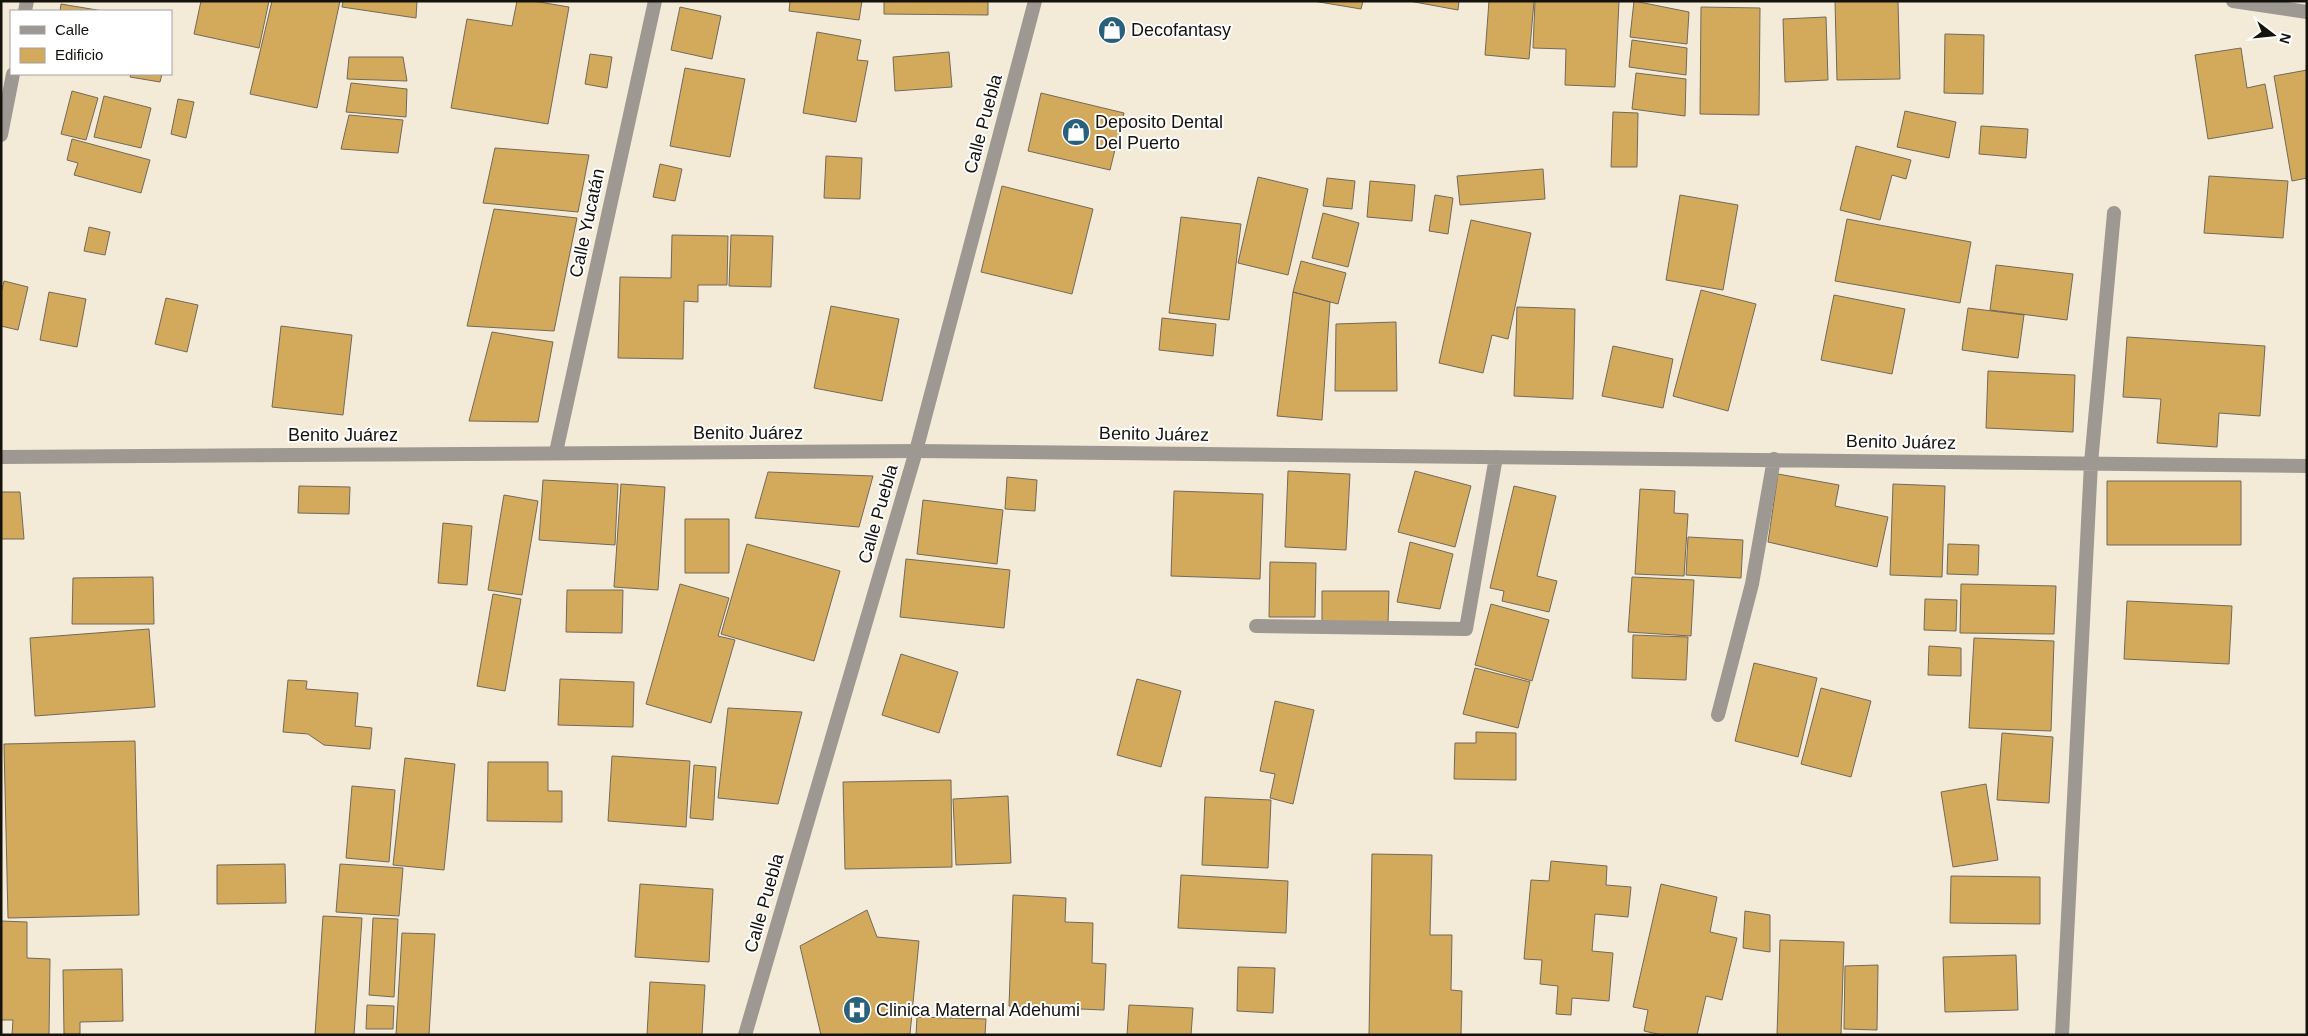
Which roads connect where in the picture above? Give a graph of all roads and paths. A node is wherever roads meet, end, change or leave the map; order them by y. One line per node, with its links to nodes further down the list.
1 (655, 1): 9 (street, Calle Yucatán)
2 (1035, 1): 8 (street, Calle Puebla)
3 (2233, 1): 4 (street)
4 (2307, 12)
5 (13, 75): 6 (street)
6 (1, 135)
7 (2114, 213): 13 (street)
8 (916, 451): 9 (street, Benito Juárez); 10 (street, Benito Juárez); 17 (street, Calle Puebla)
9 (556, 452): 11 (street, Benito Juárez)
10 (1496, 456): 12 (street, Benito Juárez); 15 (street)
11 (1, 457)
12 (1774, 459): 13 (street, Benito Juárez); 16 (street)
13 (2091, 463): 14 (street, Benito Juárez); 18 (street)
14 (2307, 466)
15 (1256, 626)
16 (1718, 715)
17 (745, 1035)
18 (2062, 1035)

